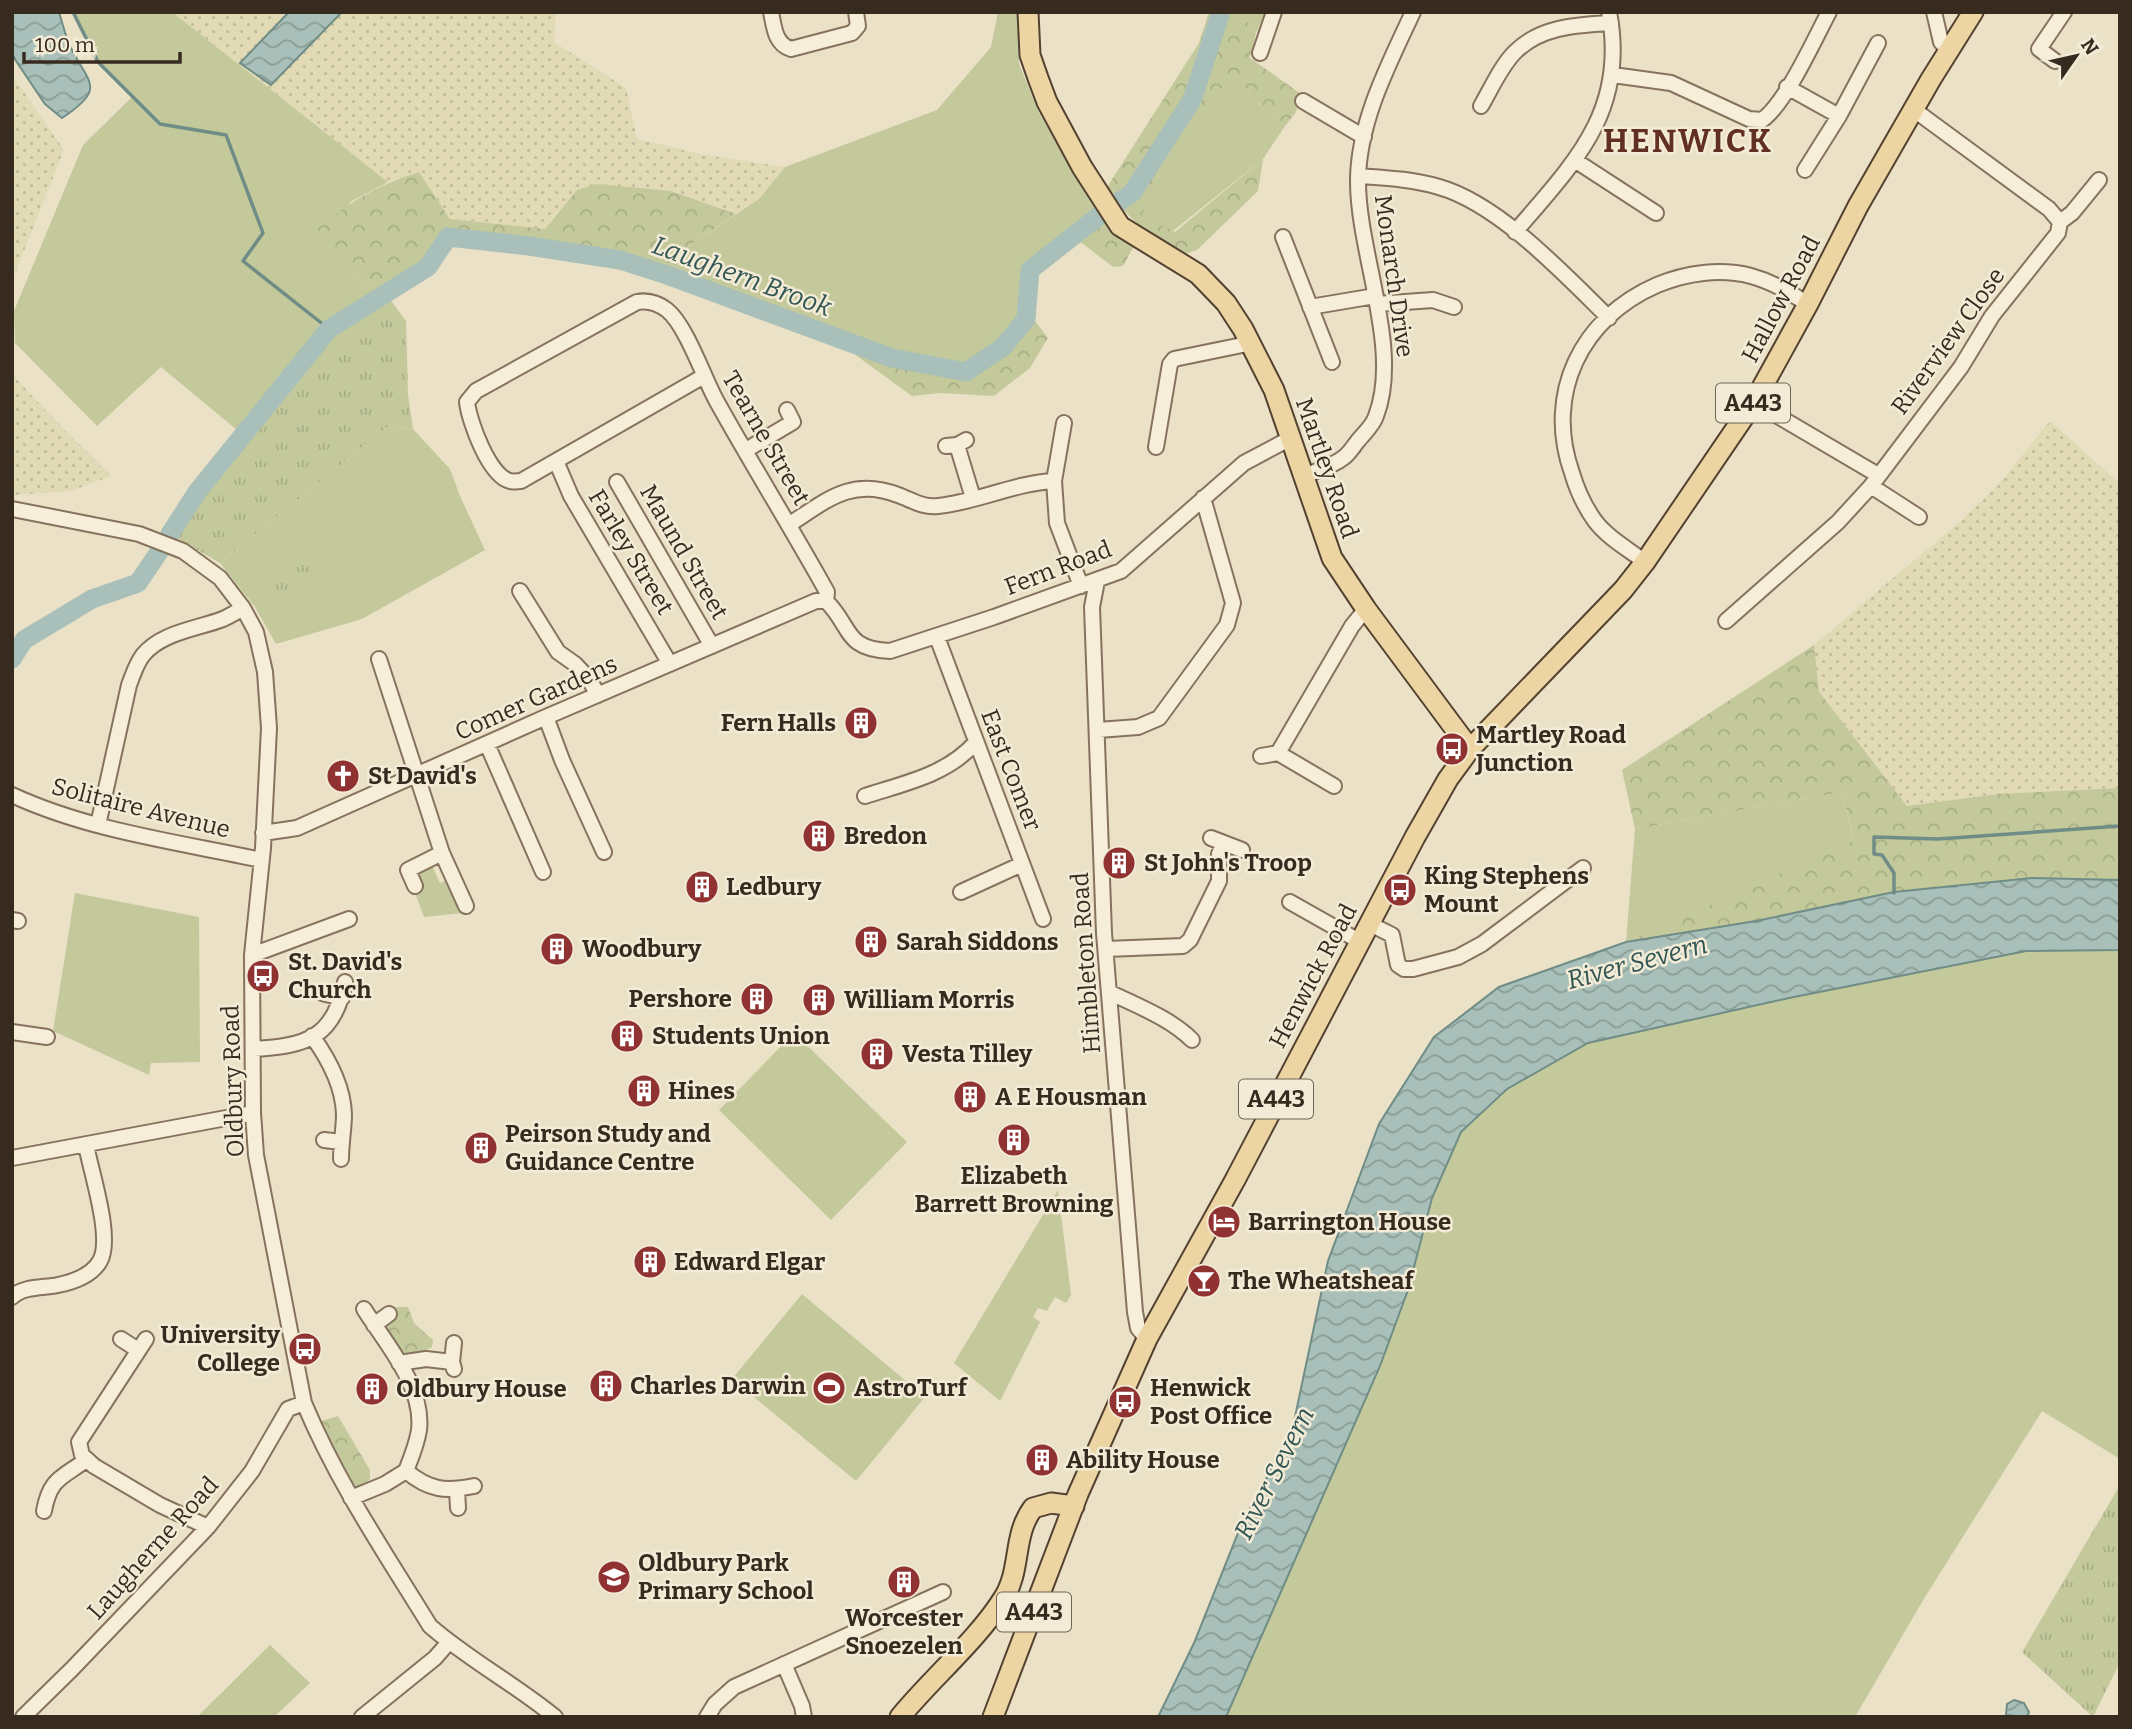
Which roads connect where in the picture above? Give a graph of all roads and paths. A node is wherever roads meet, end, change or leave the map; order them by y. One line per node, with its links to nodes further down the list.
1 (771, 12): 2 (street)
2 (856, 12)
3 (1028, 12): 35 (main road, Martley Road)
4 (1273, 12): 13 (street)
5 (1413, 12): 21 (street, Monarch Drive)
6 (1829, 12): 16 (street)
7 (1934, 12): 12 (street)
8 (1973, 12): 12 (main road, Hallow Road / A443)
9 (2064, 12): 14 (street)
10 (1610, 18): 15 (street); 18 (street)
11 (1878, 43): 20 (street)
12 (1949, 51): 19 (main road, Hallow Road / A443)
13 (1259, 54)
14 (2056, 61)
15 (1613, 75): 16 (street); 22 (street)
16 (1787, 87): 20 (street)
17 (1303, 101): 21 (street)
18 (1481, 106)
19 (1913, 109): 27 (street); 31 (main road, Hallow Road / A443)
20 (1839, 116): 23 (street)
21 (1364, 136): 24 (street, Monarch Drive)
22 (1576, 161): 26 (street); 28 (street)
23 (1805, 170)
24 (1358, 176): 28 (street); 30 (street, Monarch Drive)
25 (2099, 180): 27 (street, Riverview Close)
26 (1656, 213)
27 (2060, 222): 48 (street, Riverview Close)
28 (1515, 232): 34 (street)
29 (1283, 237): 32 (street)
30 (1376, 300): 32 (street); 33 (street); 46 (street, Monarch Drive)
31 (1808, 304): 34 (street); 38 (main road, Hallow Road / A443)
32 (1310, 307): 36 (street)
33 (1454, 307)
34 (1609, 318): 55 (street)
35 (1252, 343): 41 (street); 42 (main road, Martley Road)
36 (1332, 362)
37 (704, 376): 44 (street, Tearne Street); 45 (street); 45 (street, Tearne Street)
38 (1754, 402): 48 (street); 55 (main road, Hallow Road / A443)
39 (787, 410): 44 (street)
40 (1064, 420): 47 (street)
41 (1162, 437)
42 (1291, 438): 46 (main road, Martley Road); 51 (street, Fern Road)
43 (956, 444): 50 (street)
44 (746, 450): 54 (street, Tearne Street)
45 (556, 461): 66 (street, Farley Street)
46 (1304, 476): 61 (main road, Martley Road)
47 (1054, 481): 50 (street); 57 (street)
48 (1875, 481): 53 (street); 62 (street, Riverview Close)
49 (617, 482): 64 (street, Maund Street)
50 (973, 498): 54 (street)
51 (1203, 498): 56 (street, Fern Road); 69 (street)
52 (12, 509): 60 (street, Oldbury Road)
53 (1919, 517)
54 (790, 524): 59 (street, Tearne Street)
55 (1645, 562): 72 (main road, Hallow Road / A443)
56 (1097, 581): 57 (street, Fern Road); 69 (street, Himbleton Road)
57 (1081, 586): 63 (street, Fern Road)
58 (520, 591): 67 (street)
59 (826, 601): 63 (street, Fern Road); 64 (street, Comer Gardens)
60 (243, 608): 79 (street); 80 (street, Oldbury Road)
61 (1366, 609): 72 (main road, Martley Road); 73 (street)
62 (1726, 621)
63 (937, 636): 70 (street, East Comer)
64 (712, 646): 66 (street, Comer Gardens)
65 (379, 659): 75 (street)
66 (670, 664): 67 (street, Comer Gardens)
67 (598, 695): 68 (street, Comer Gardens)
68 (546, 717): 71 (street, Comer Gardens); 82 (street)
69 (1098, 730): 95 (street, Himbleton Road)
70 (976, 742): 78 (street); 85 (street, East Comer)
71 (487, 744): 75 (street, Comer Gardens); 87 (street)
72 (1470, 749): 94 (main road, Henwick Road / A443)
73 (1278, 753): 74 (street); 76 (street)
74 (1261, 756)
75 (417, 774): 80 (street, Comer Gardens); 83 (street)
76 (1335, 786)
77 (12, 795): 79 (street, Solitaire Avenue)
78 (865, 796)
79 (98, 825): 84 (street, Solitaire Avenue)
80 (263, 833): 84 (street, Oldbury Road)
81 (1242, 850): 95 (street)
82 (604, 852)
83 (442, 853): 88 (street); 91 (street)
84 (261, 860): 96 (street, Oldbury Road)
85 (1022, 864): 89 (street); 93 (street, East Comer)
86 (1583, 867): 94 (street)
87 (542, 872)
88 (415, 886)
89 (961, 892)
90 (1290, 902): 94 (street)
91 (466, 906)
92 (349, 919): 96 (street)
93 (1043, 919)
94 (1363, 932): 117 (main road, Henwick Road / A443)
95 (1107, 949): 98 (street, Himbleton Road)
96 (252, 955): 105 (street, Oldbury Road)
97 (345, 982): 100 (street)
98 (1109, 992): 104 (street); 117 (street, Himbleton Road)
99 (322, 993): 100 (street)
100 (342, 998): 103 (street)
101 (12, 1032): 102 (street)
102 (46, 1036)
103 (312, 1036): 105 (street); 108 (street)
104 (1192, 1040)
105 (254, 1049): 106 (street, Oldbury Road)
106 (253, 1113): 109 (street); 120 (street, Oldbury Road)
107 (324, 1140): 108 (street)
108 (341, 1142): 111 (street)
109 (86, 1145): 110 (street); 112 (street)
110 (12, 1158)
111 (341, 1159)
112 (12, 1297)
113 (364, 1309): 115 (street)
114 (390, 1314): 115 (street)
115 (374, 1325): 119 (street)
116 (121, 1339): 121 (street)
117 (1147, 1339): 126 (main road, Henwick Road / A443)
118 (454, 1343): 119 (street)
119 (400, 1363): 122 (street)
120 (304, 1403): 125 (street, Oldbury Road); 129 (street, Laugherne Road)
121 (86, 1460): 128 (street); 129 (street)
122 (406, 1471): 124 (street); 125 (street)
123 (474, 1486): 124 (street)
124 (457, 1489): 127 (street)
125 (351, 1498): 131 (street, Oldbury Road)
126 (1074, 1506): 140 (main road); 141 (main road, A443)
127 (458, 1508)
128 (44, 1511)
129 (208, 1527): 134 (street, Laugherne Road)
130 (943, 1592): 132 (street)
131 (449, 1642): 133 (street); 137 (street, Oldbury Road)
132 (784, 1664): 138 (street); 139 (street)
133 (376, 1705): 135 (street); 136 (street)
134 (23, 1717)
135 (362, 1717)
136 (386, 1717)
137 (555, 1717)
138 (707, 1717)
139 (804, 1717)
140 (900, 1717)
141 (993, 1717)

